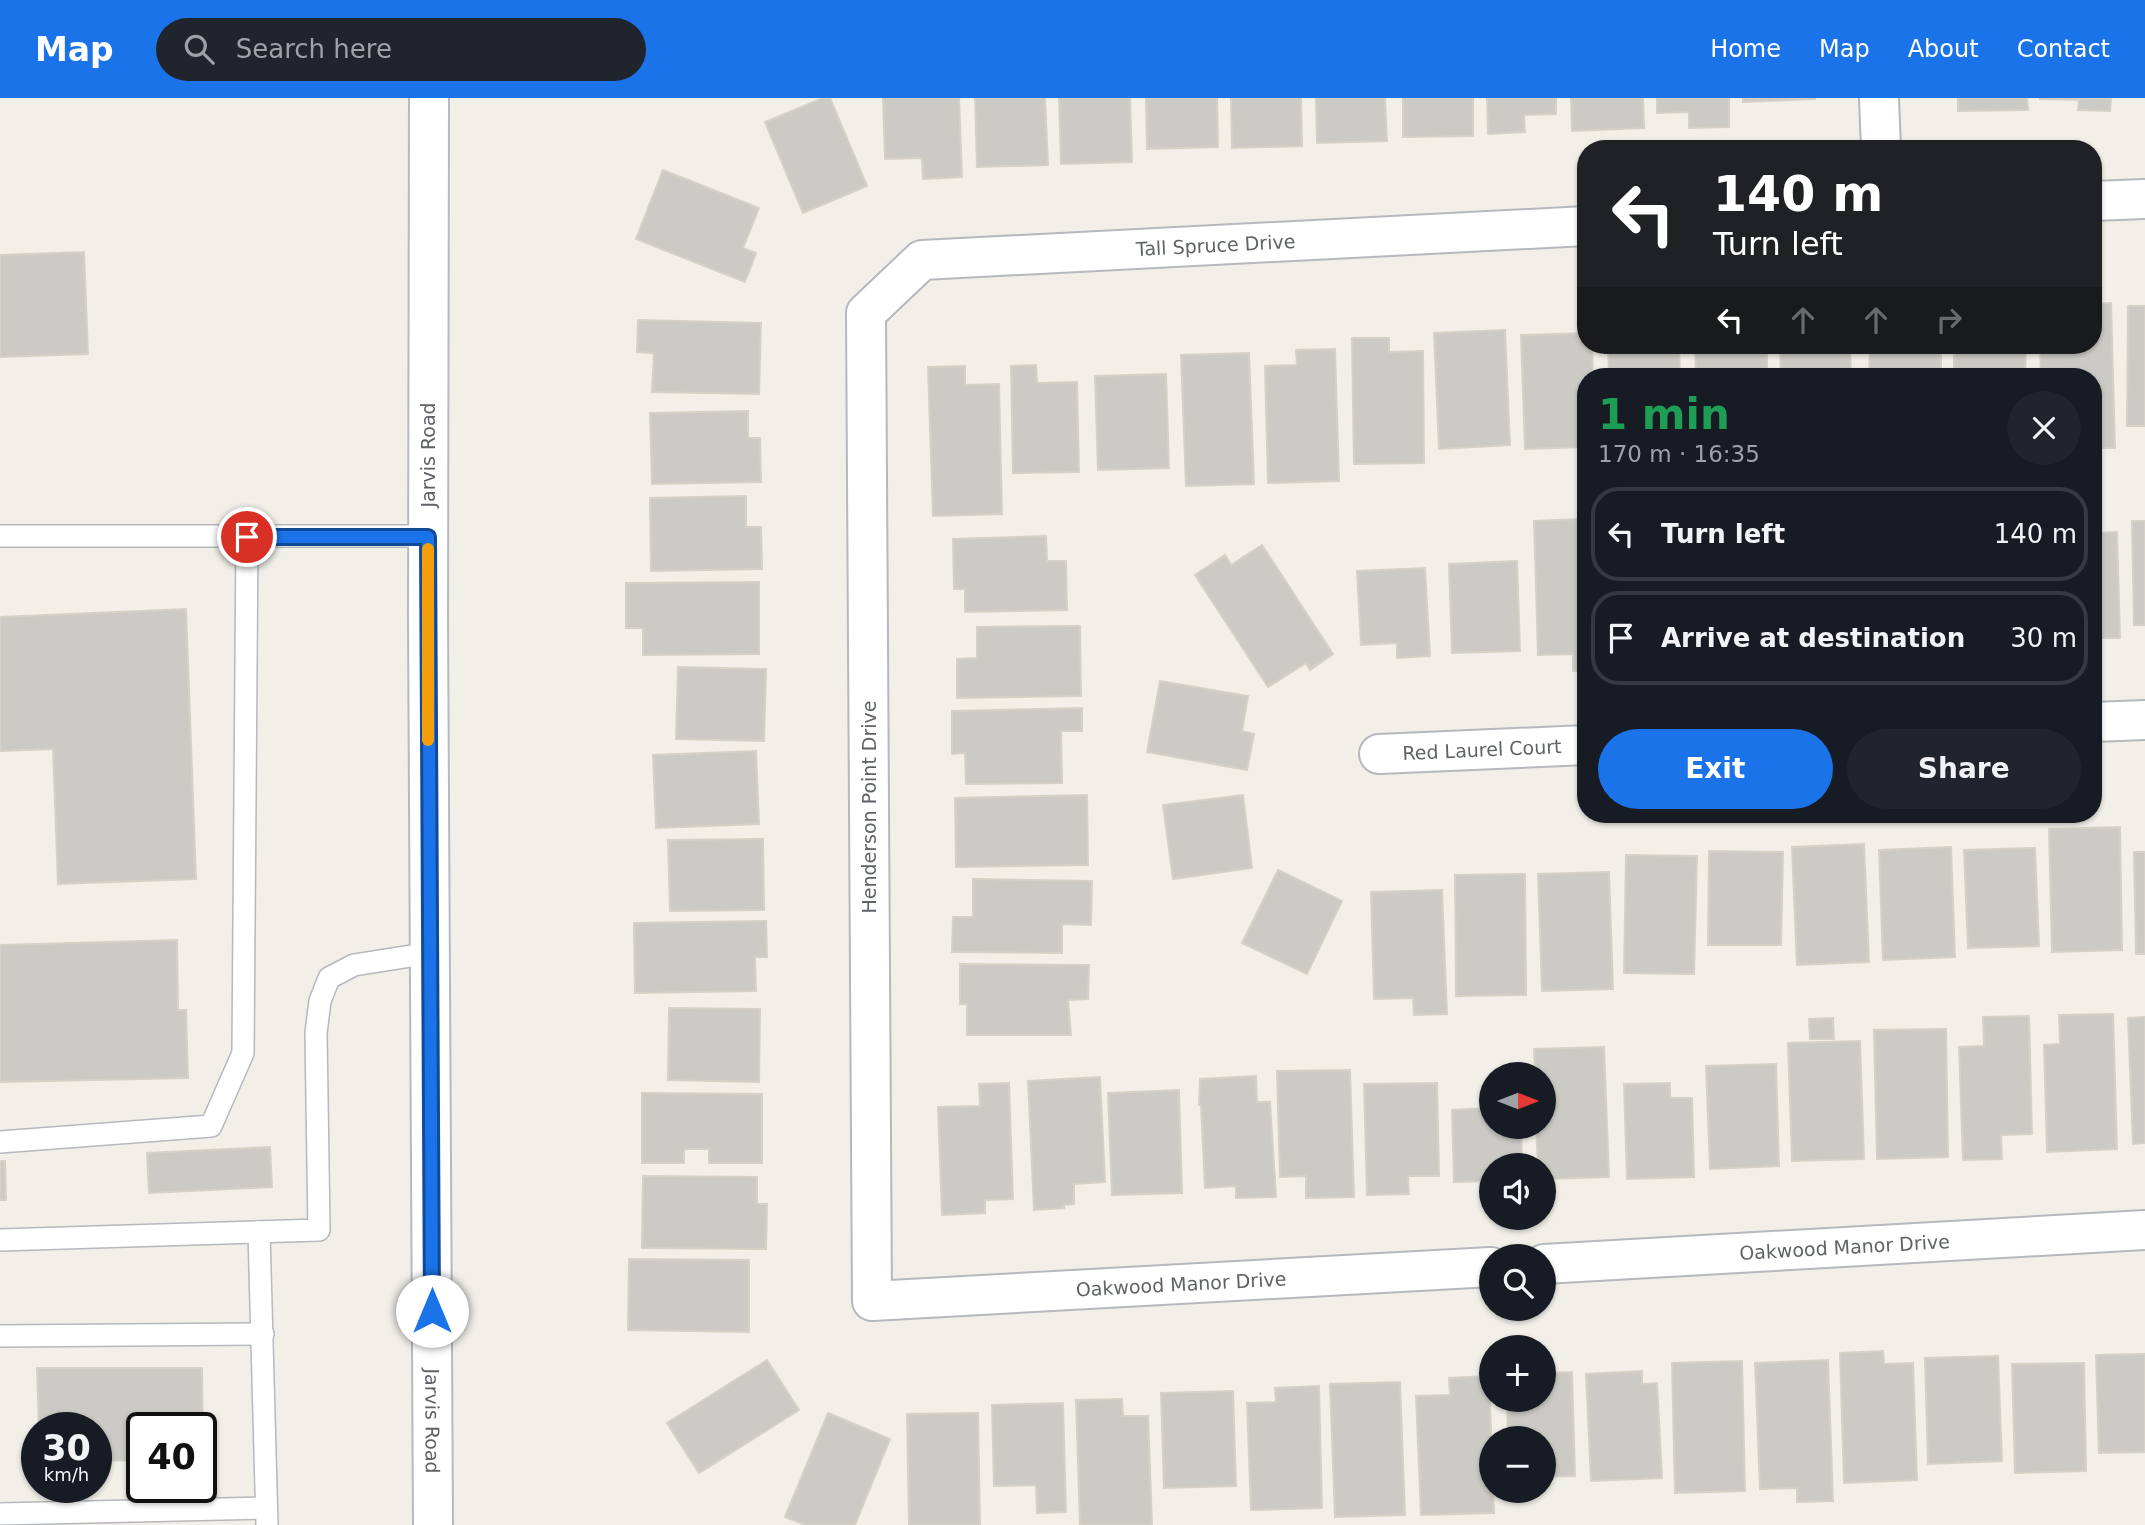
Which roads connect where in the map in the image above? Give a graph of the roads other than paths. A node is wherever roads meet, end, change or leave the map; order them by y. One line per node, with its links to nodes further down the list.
1 (429, 98): 10 (street, Jarvis Road)
2 (1879, 98): 3 (street)
3 (1881, 140)
4 (2145, 199): 5 (street)
5 (2102, 201)
6 (1577, 226): 7 (street, Tall Spruce Drive)
7 (866, 313): 22 (street, Henderson Point Drive)
8 (0, 537): 9 (lane)
9 (247, 537): 10 (lane); 16 (lane)
10 (428, 537): 15 (street, Jarvis Road)
11 (2145, 720): 12 (street)
12 (2102, 722)
13 (1577, 745): 14 (street, Red Laurel Court)
14 (1379, 754)
15 (430, 953): 18 (lane); 30 (street, Jarvis Road)
16 (0, 1142)
17 (2145, 1230): 20 (street, Oakwood Manor Drive)
18 (260, 1232): 19 (lane); 23 (lane)
19 (0, 1241)
20 (1556, 1263)
21 (1479, 1268): 22 (street, Oakwood Manor Drive)
22 (872, 1301)
23 (263, 1334): 24 (lane); 27 (lane)
24 (0, 1336)
25 (2, 1517): 29 (lane)
26 (181, 1517): 27 (lane); 28 (lane)
27 (266, 1517)
28 (124, 1518): 29 (lane)
29 (65, 1519)
30 (433, 1525)

